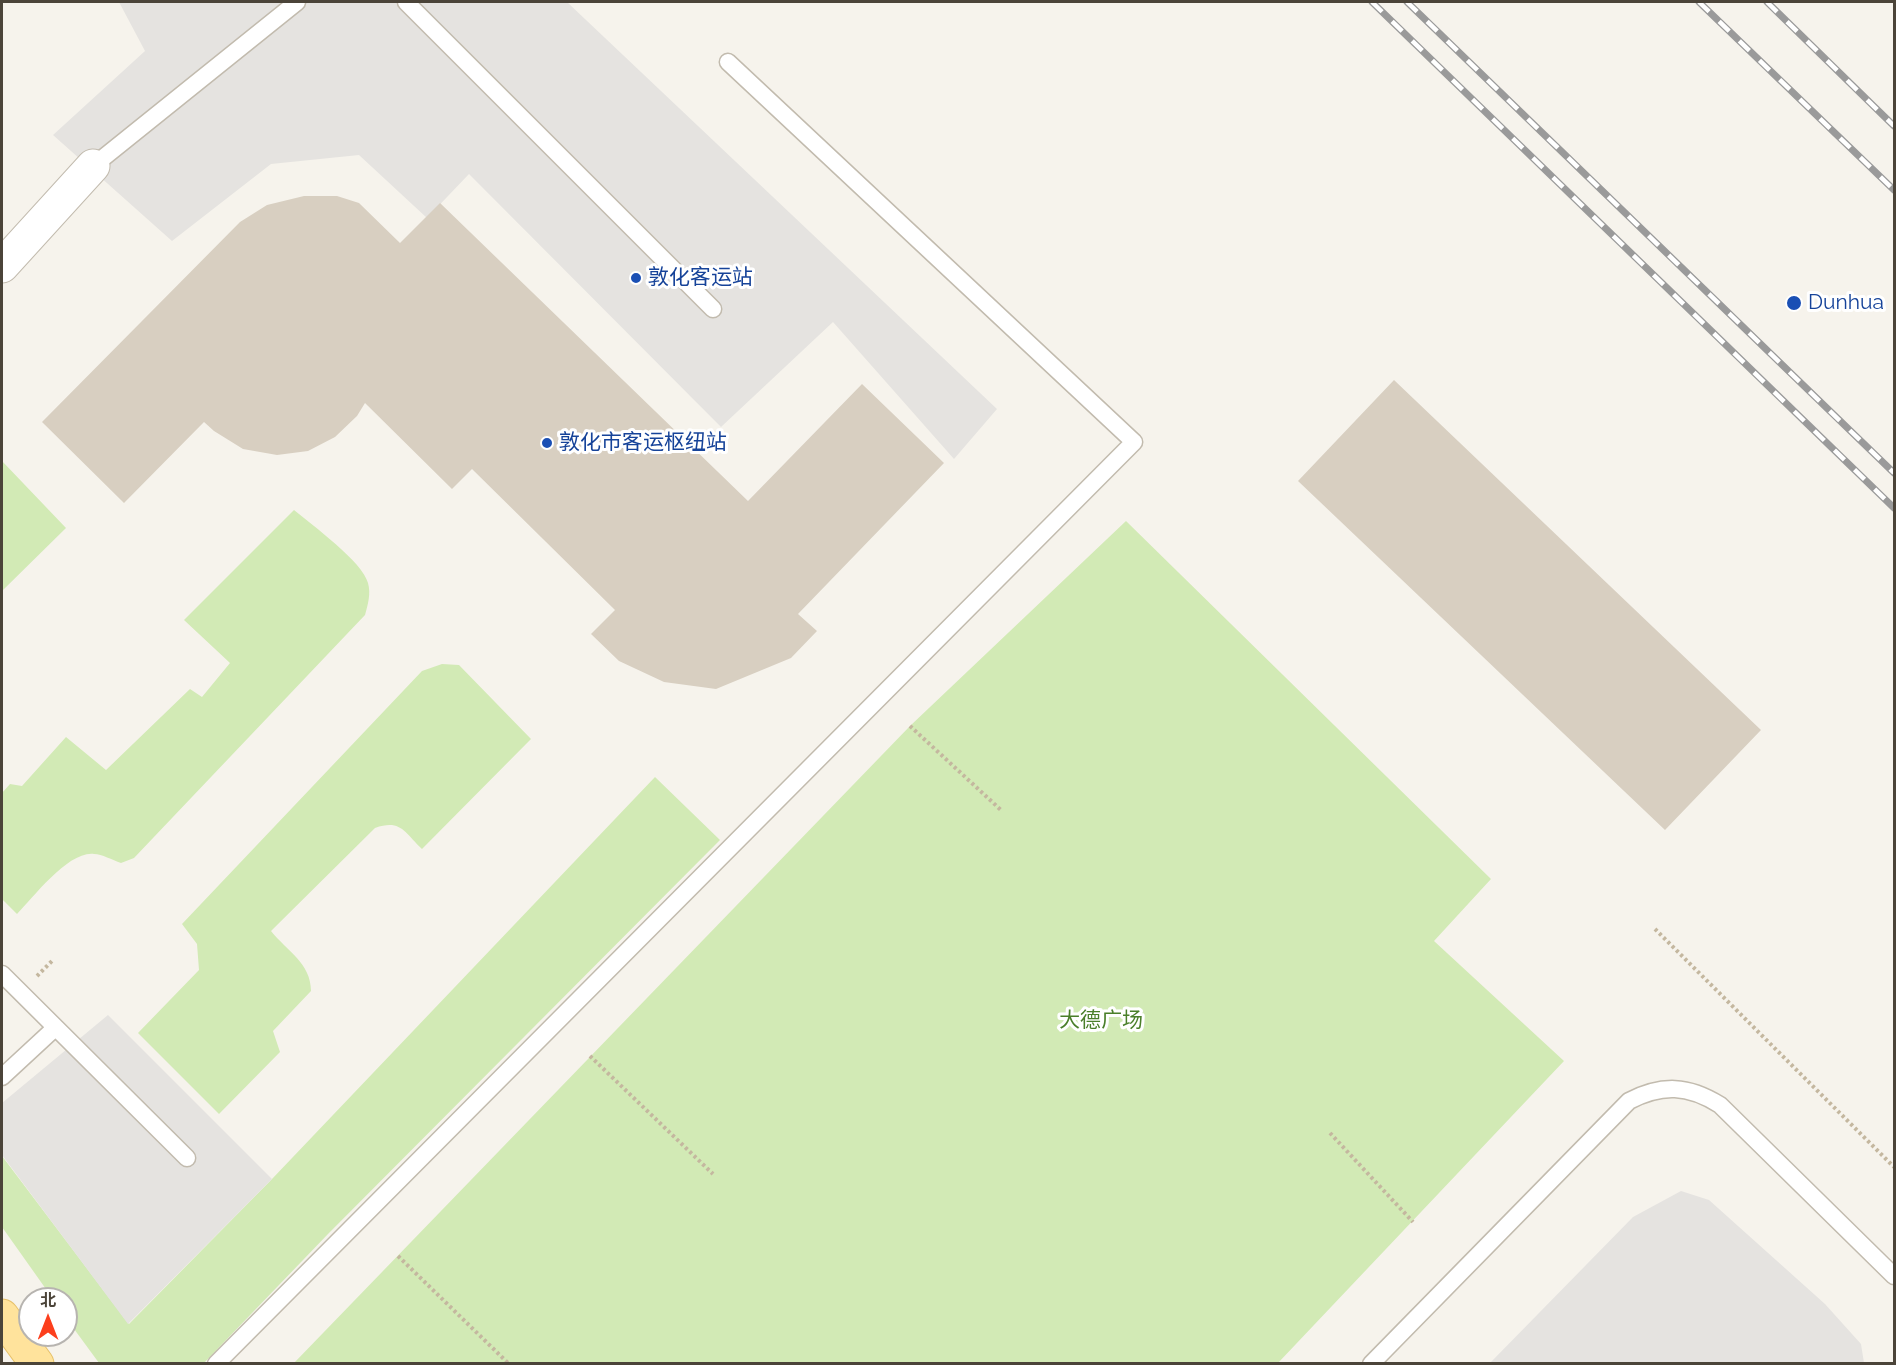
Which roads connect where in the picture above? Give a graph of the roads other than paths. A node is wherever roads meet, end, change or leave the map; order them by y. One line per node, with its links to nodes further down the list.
1 (297, 2): 4 (lane)
2 (406, 2): 6 (lane)
3 (728, 62): 14 (lane)
4 (93, 166): 5 (street)
5 (2, 266)
6 (713, 309)
7 (2, 974): 8 (lane)
8 (55, 1028): 9 (lane); 10 (lane)
9 (2, 1077)
10 (187, 1158)
11 (1894, 1276): 15 (lane)
12 (2, 1316): 13 (main road)
13 (37, 1364)
14 (216, 1364)
15 (1371, 1364)

